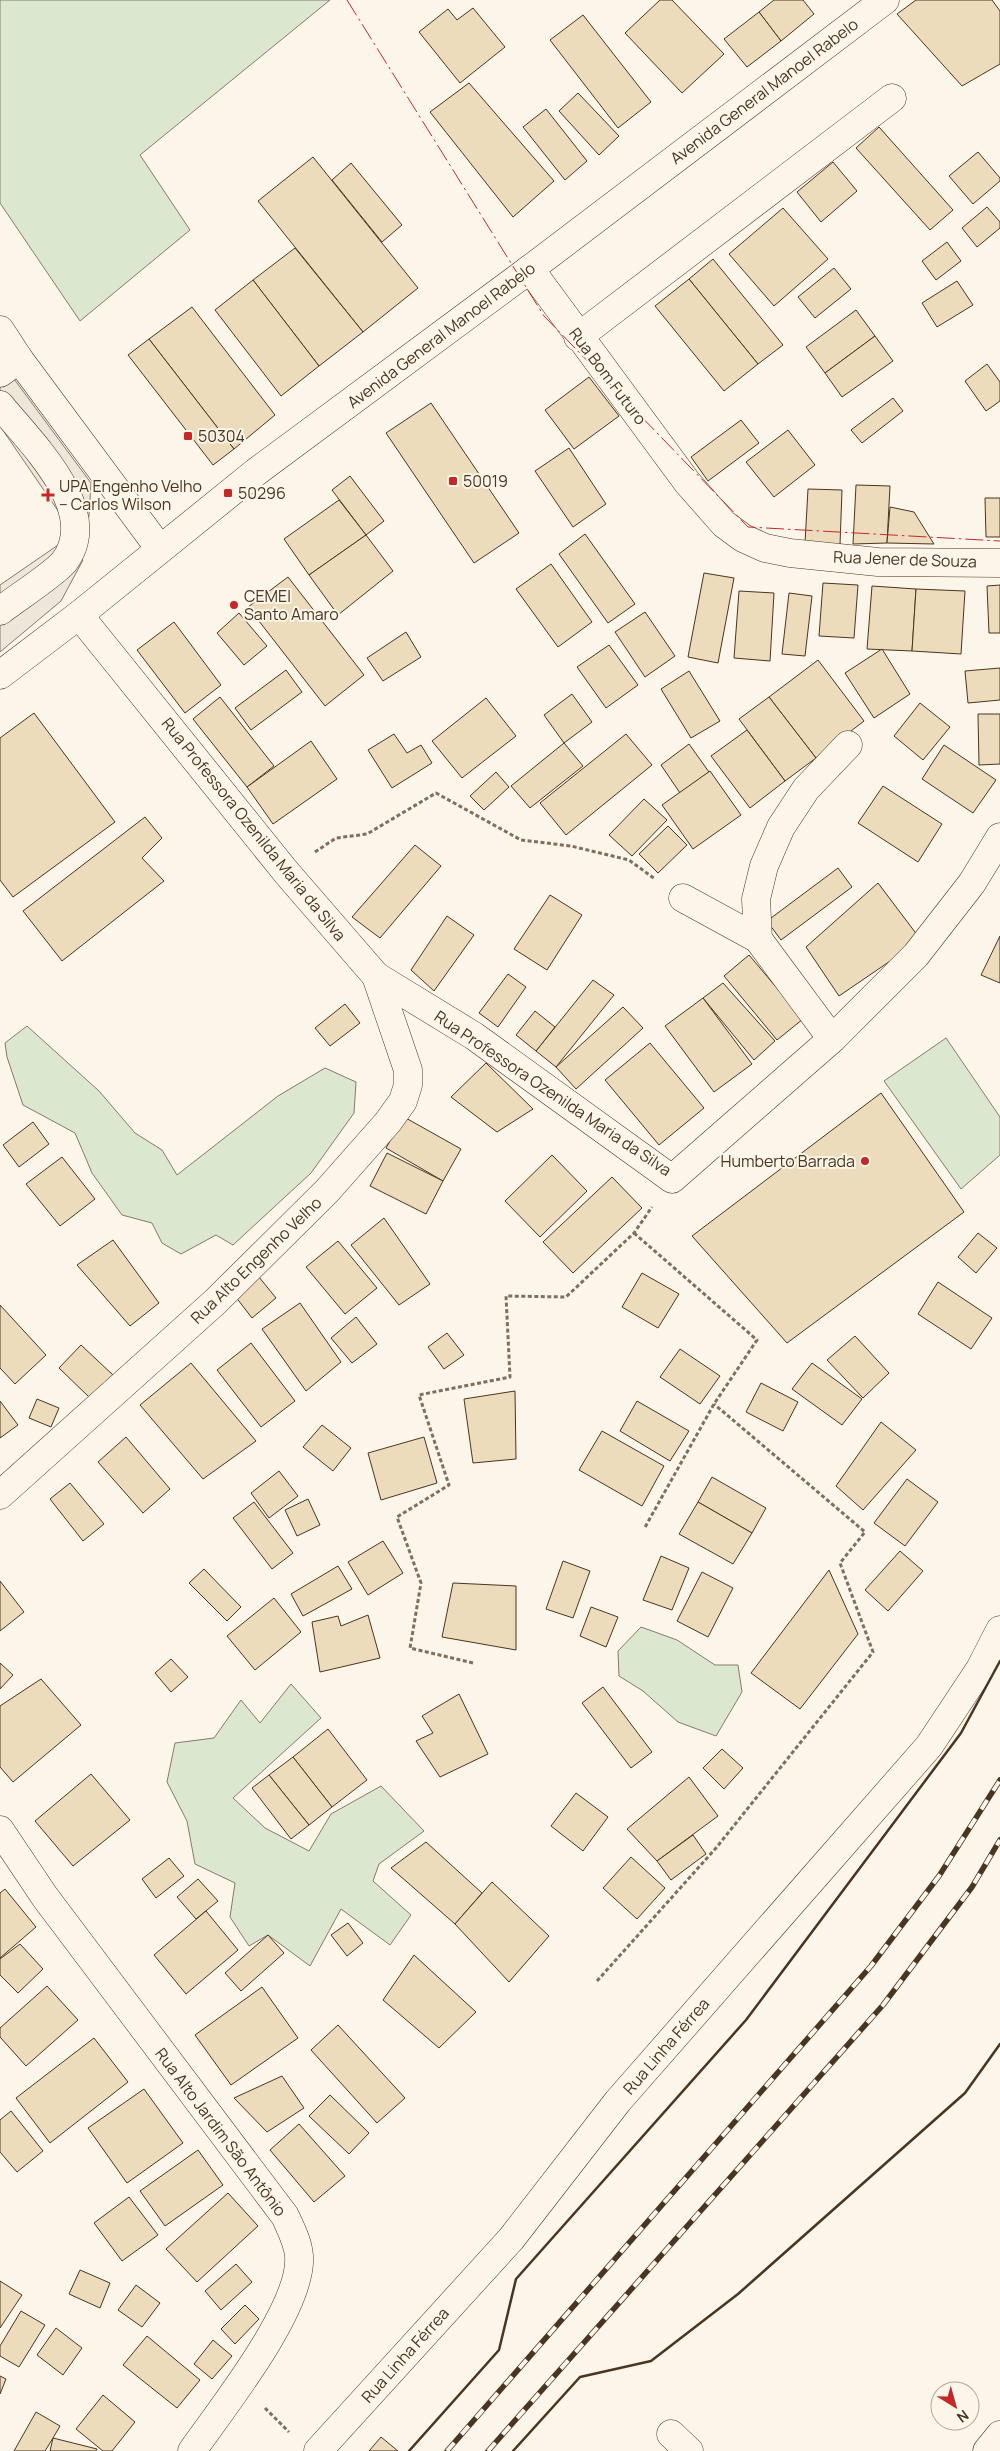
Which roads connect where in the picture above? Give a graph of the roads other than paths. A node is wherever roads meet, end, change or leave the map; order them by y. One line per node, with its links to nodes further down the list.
1 (885, 0): 3 (street, Avenida General Manoel Rabelo)
2 (892, 98): 5 (street)
3 (530, 269): 5 (street, Rua Bom Futuro); 9 (street, Avenida General Manoel Rabelo)
4 (0, 330): 6 (street)
5 (578, 337): 8 (street, Rua Bom Futuro)
6 (10, 366): 9 (street)
7 (0, 405): 11 (street)
8 (687, 482): 10 (street, Rua Jener de Souza)
9 (160, 548): 12 (street, Avenida General Manoel Rabelo)
10 (1000, 563)
11 (0, 611)
12 (79, 615): 13 (street, Avenida General Manoel Rabelo); 18 (street, Rua Professora Ozenilda Maria da Silva)
13 (0, 674)
14 (848, 745): 17 (street)
15 (1000, 837): 19 (street, Rua Professora Ozenilda Maria da Silva)
16 (683, 898): 17 (street)
17 (758, 939): 19 (street)
18 (376, 976): 19 (street, Rua Professora Ozenilda Maria da Silva); 20 (street, Rua Alto Engenho Velho)
19 (832, 1039)
20 (0, 1496)
21 (1000, 1630): 25 (street, Rua Linha Férrea)
22 (0, 1830): 24 (street, Rua Alto Jardim São Antônio)
23 (1000, 2435): 26 (street)
24 (192, 2451)
25 (318, 2451)
26 (987, 2451)

